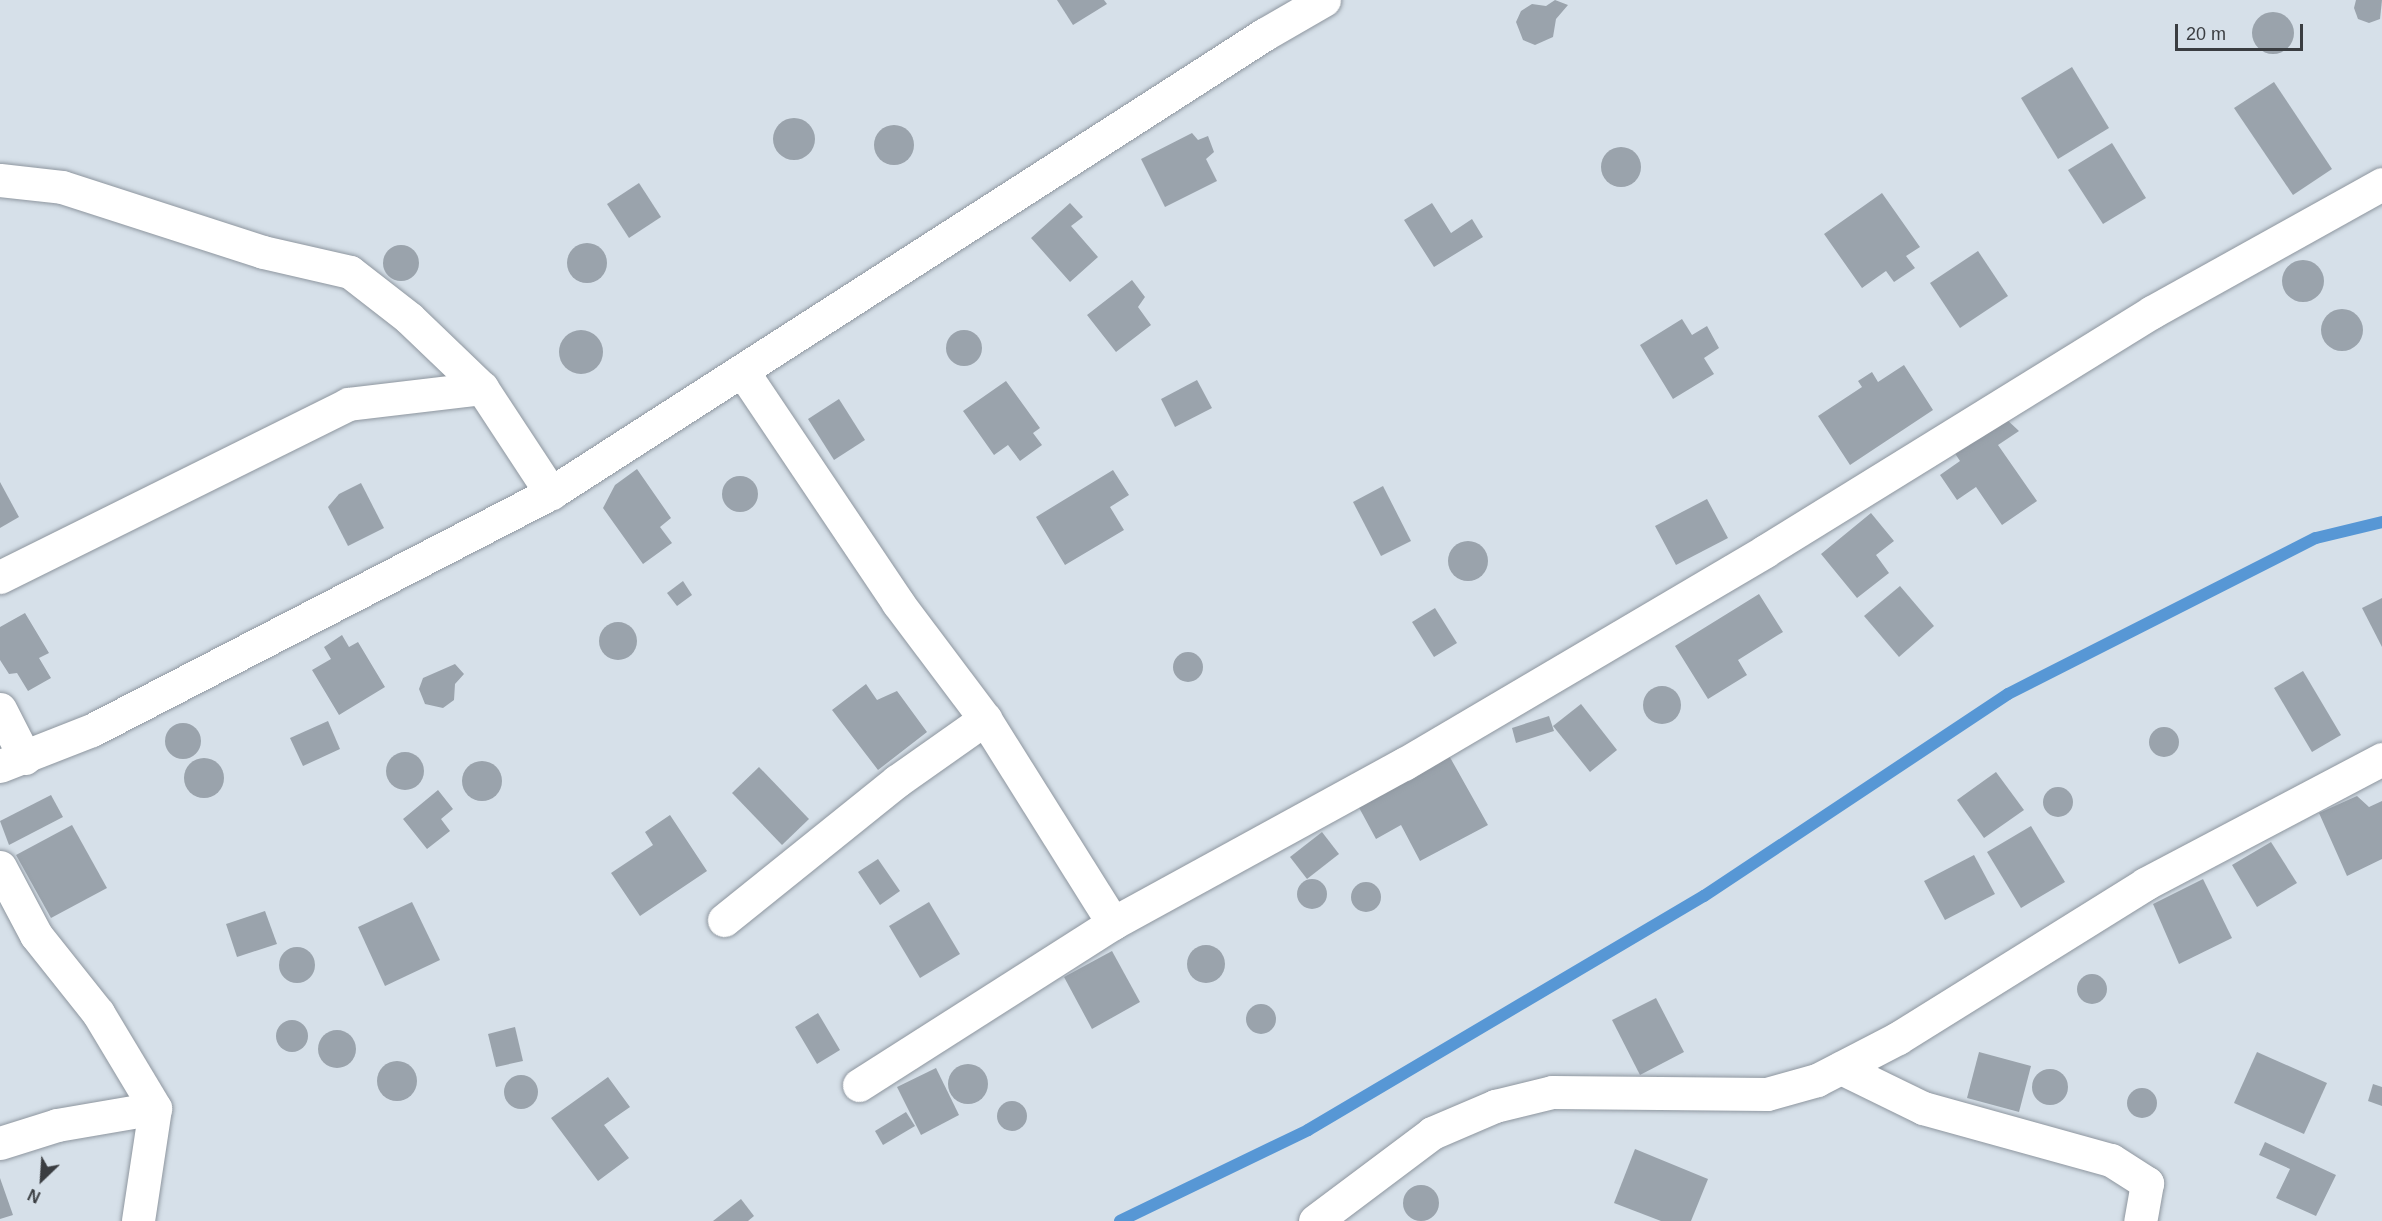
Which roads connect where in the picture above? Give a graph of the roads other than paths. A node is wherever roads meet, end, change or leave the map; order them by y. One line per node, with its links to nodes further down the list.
1 (1324, 0): 4 (street)
2 (0, 180): 5 (street)
3 (2382, 184): 14 (street)
4 (743, 372): 6 (street); 9 (street)
5 (482, 388): 6 (street); 7 (street)
6 (551, 493): 11 (street)
7 (0, 577)
8 (0, 709): 11 (street)
9 (985, 719): 13 (street); 14 (street)
10 (2382, 759): 15 (street)
11 (12, 762)
12 (0, 867): 17 (street)
13 (724, 920)
14 (1113, 923): 16 (street)
15 (1841, 1068): 20 (street); 21 (street)
16 (859, 1085)
17 (155, 1108): 18 (street); 19 (street)
18 (0, 1143)
19 (138, 1221)
20 (1316, 1221)
21 (2140, 1221)

